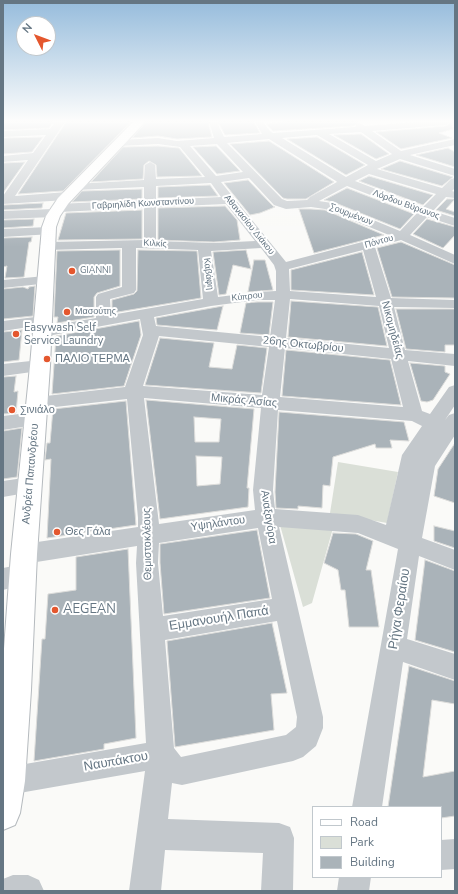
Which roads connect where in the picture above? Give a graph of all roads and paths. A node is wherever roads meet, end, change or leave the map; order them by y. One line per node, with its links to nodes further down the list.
1 (31, 164): 18 (street)
2 (98, 164): 20 (main road, Ανδρέα Παπανδρέου)
3 (200, 164): 13 (street, Αθανασίου Διάκου)
4 (241, 164): 12 (street)
5 (315, 164): 15 (street, Λόρδου Βύρωνος)
6 (366, 164): 10 (street)
7 (381, 164): 10 (street)
8 (427, 164): 11 (street)
9 (150, 165): 16 (street)
10 (372, 168): 15 (street); 17 (street)
11 (455, 173)
12 (250, 174): 13 (street); 21 (street)
13 (214, 180): 16 (street); 19 (street, Αθανασίου Διάκου)
14 (455, 181): 17 (street, Πόντου)
15 (345, 182): 21 (street); 23 (street, Λόρδου Βύρωνος)
16 (150, 183): 20 (street); 22 (street)
17 (449, 194): 23 (street, Πόντου)
18 (4, 200): 20 (street)
19 (228, 200): 22 (street, Γαβριηλίδη Κωνσταντίνου); 31 (street, Αθανασίου Διάκου)
20 (63, 201): 22 (street, Γαβριηλίδη Κωνσταντίνου); 24 (street); 28 (main road, Ανδρέα Παπανδρέου)
21 (311, 203): 27 (street, Σουρμένων)
22 (150, 204): 30 (street)
23 (424, 212): 25 (street, Λόρδου Βύρωνος); 27 (street, Πόντου)
24 (3, 215)
25 (455, 222)
26 (3, 233): 28 (street, Κιλκίς)
27 (402, 236): 32 (street, Πόντου); 34 (street, Σουρμένων)
28 (48, 238): 29 (street, Κιλκίς); 36 (main road, Ανδρέα Παπανδρέου)
29 (129, 244): 30 (street, Κιλκίς); 42 (street)
30 (150, 244): 33 (street, Κιλκίς)
31 (263, 244): 33 (street, Κιλκίς); 35 (street, Αθανασίου Διάκου)
32 (368, 245): 35 (street, Πόντου); 40 (street, Νικομηδείας)
33 (204, 247): 39 (street, Καβάφη)
34 (453, 256)
35 (282, 267): 38 (street)
36 (45, 280): 37 (street); 45 (main road, Ανδρέα Παπανδρέου)
37 (3, 284)
38 (283, 295): 39 (street, Κύπρου); 40 (street, Κύπρου); 46 (street, Αναξαγόρα)
39 (211, 302): 43 (street, Κύπρου)
40 (385, 302): 41 (street, Κύπρου); 47 (street, Νικομηδείας)
41 (455, 304)
42 (104, 321): 43 (street, Κύπρου); 45 (street, Κύπρου)
43 (149, 322): 46 (street, 26ης Οκτωβρίου); 52 (street, Θεμιστοκλέους)
44 (3, 326): 45 (street, Κύπρου)
45 (42, 326): 49 (main road, Ανδρέα Παπανδρέου)
46 (277, 342): 47 (street, 26ης Οκτωβρίου); 53 (street, Αναξαγόρα)
47 (398, 354): 48 (street, 26ης Οκτωβρίου); 55 (street, Νικομηδείας)
48 (455, 360)
49 (40, 366): 50 (street); 54 (main road, Ανδρέα Παπανδρέου)
50 (3, 370)
51 (455, 391): 57 (street, Ρήγα Φεραίου)
52 (134, 392): 53 (street, Μικράς Ασίας); 54 (street, Μικράς Ασίας); 61 (street, Θεμιστοκλέους)
53 (270, 403): 55 (street, Μικράς Ασίας); 60 (street, Αναξαγόρα)
54 (36, 411): 56 (street, Μικράς Ασίας); 58 (main road, Ανδρέα Παπανδρέου)
55 (414, 415): 57 (street, Μικράς Ασίας)
56 (3, 423)
57 (446, 424): 62 (street, Ρήγα Φεραίου)
58 (30, 484): 59 (street); 64 (main road, Ανδρέα Παπανδρέου)
59 (3, 489)
60 (266, 518): 61 (street, Υψηλάντου); 62 (street, Υψηλάντου); 65 (street, Αναξαγόρα)
61 (149, 534): 64 (street, Υψηλάντου); 66 (street, Θεμιστοκλέους)
62 (402, 540): 63 (street, Υψηλάντου); 67 (street, Ρήγα Φεραίου)
63 (455, 560)
64 (17, 569): 69 (main road, Ανδρέα Παπανδρέου)
65 (286, 608): 66 (street, Εμμανουήλ Παπά); 70 (street, Αναξαγόρα)
66 (152, 630): 71 (street, Θεμιστοκλέους)
67 (394, 647): 68 (street); 73 (street, Ρήγα Φεραίου)
68 (455, 667)
69 (9, 691): 72 (main road, Ανδρέα Παπανδρέου)
70 (306, 736): 71 (street, Ναυπάκτου)
71 (161, 754): 72 (street, Ναυπάκτου); 75 (street, Θεμιστοκλέους)
72 (8, 781): 74 (main road, Ανδρέα Παπανδρέου)
73 (367, 806)
74 (3, 813)
75 (152, 834): 79 (street, Θεμιστοκλέους); 80 (street)
76 (455, 854): 77 (street)
77 (442, 855)
78 (355, 878): 81 (street)
79 (145, 891)
80 (277, 891)
81 (353, 891)

